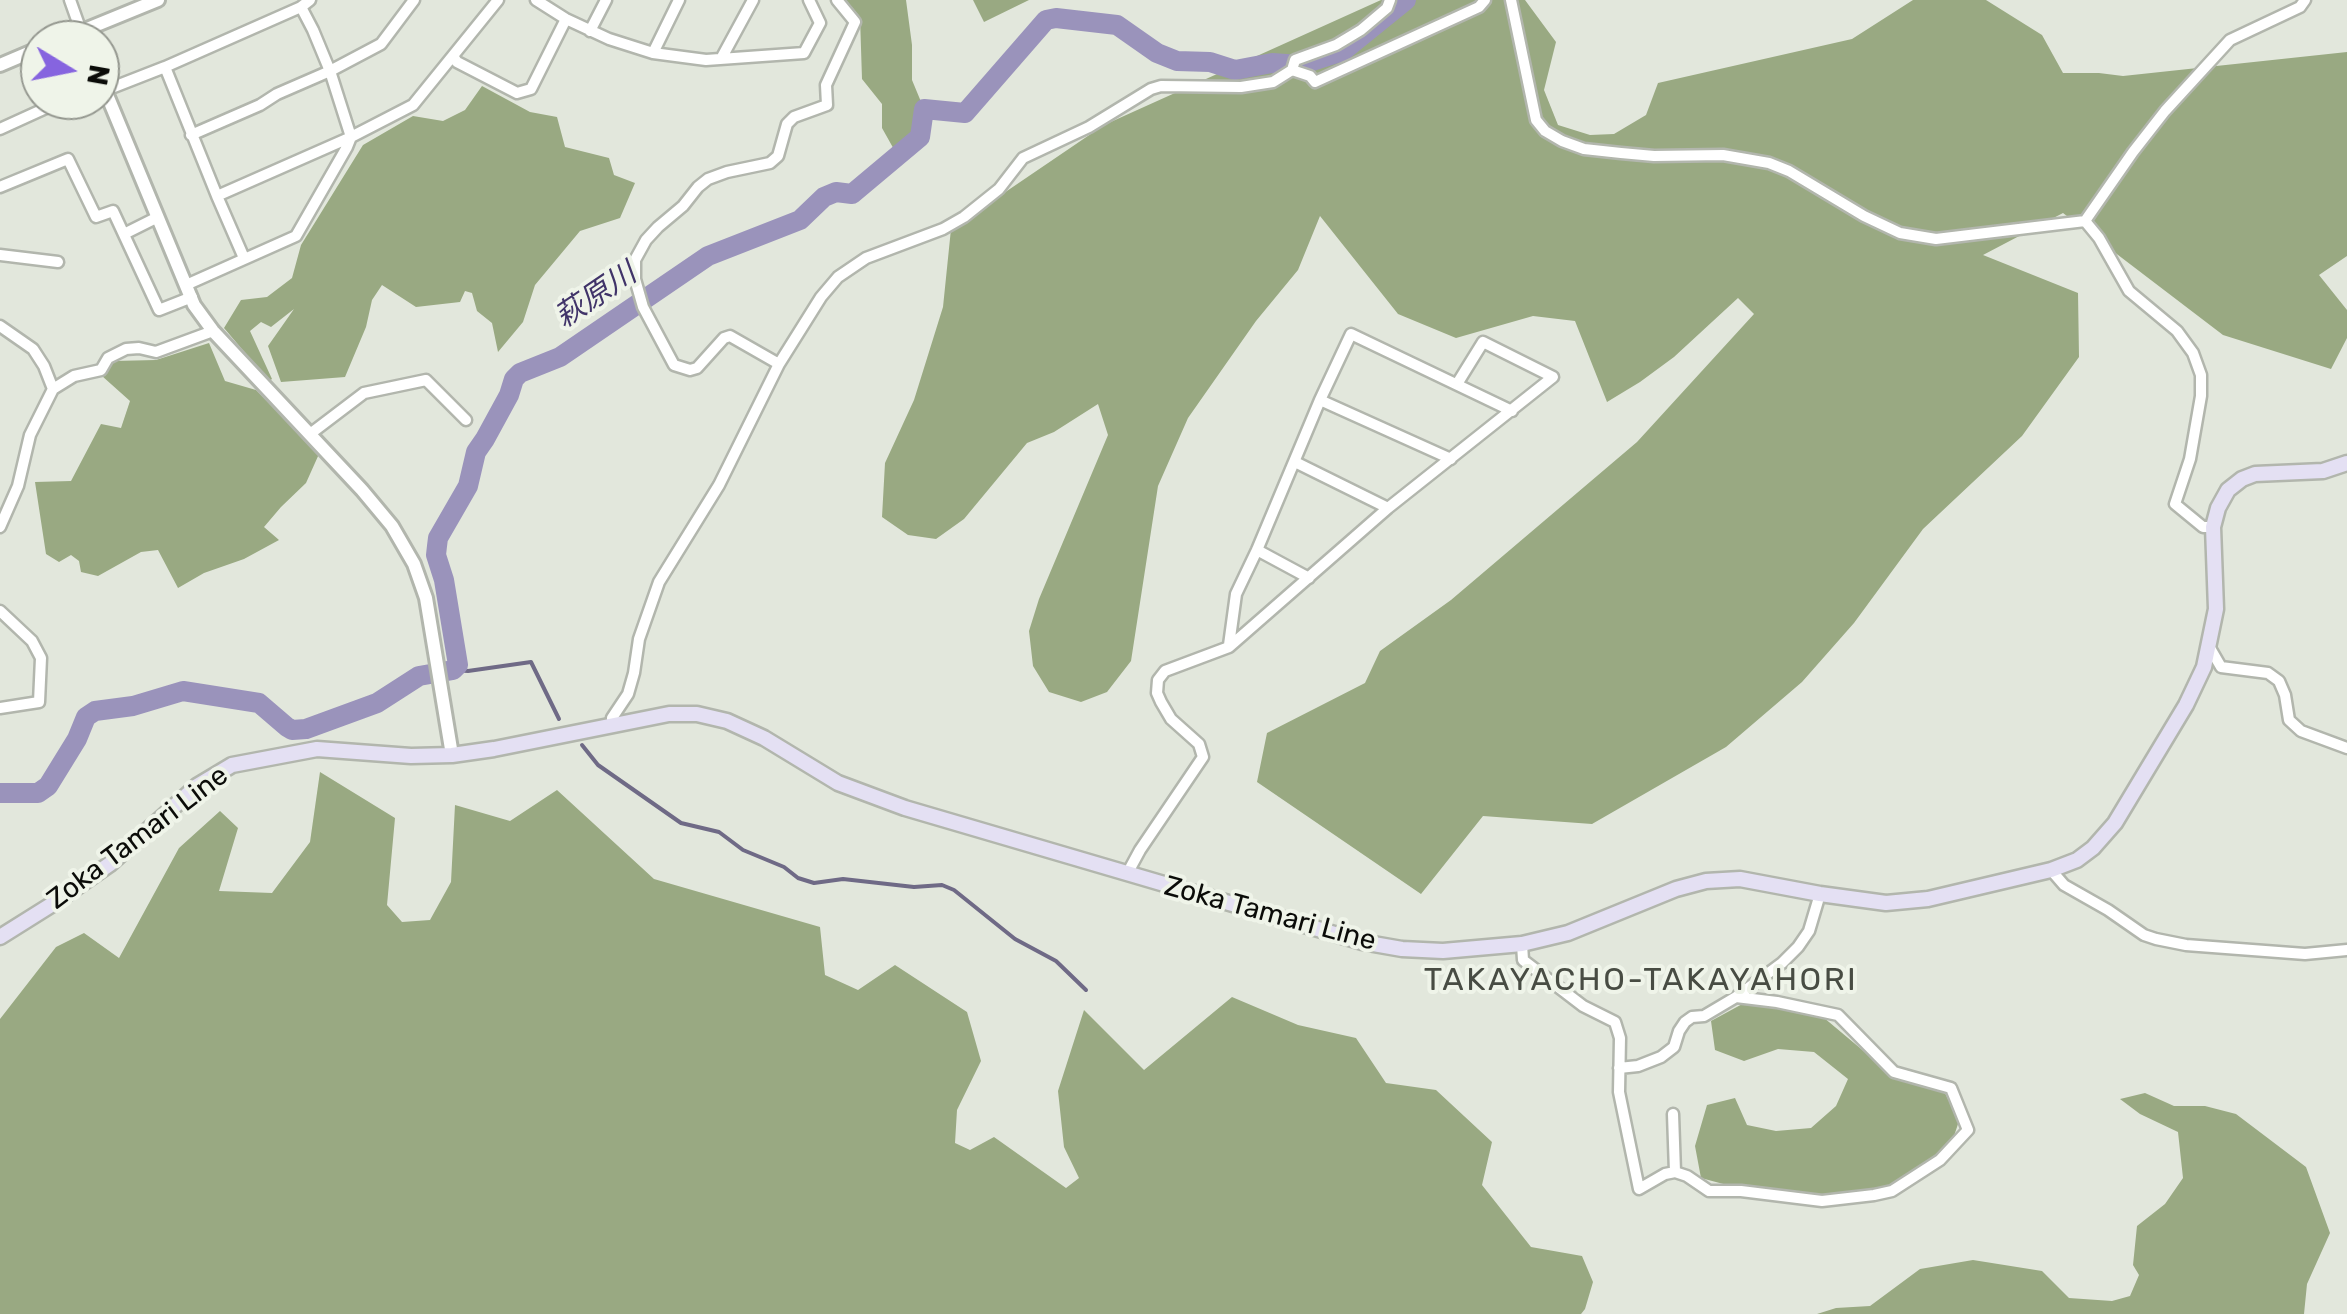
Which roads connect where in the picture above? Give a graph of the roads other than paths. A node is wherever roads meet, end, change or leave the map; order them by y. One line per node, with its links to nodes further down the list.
1 (158, 0): 16 (street)
2 (414, 0): 23 (street)
3 (498, 0): 19 (street)
4 (536, 0): 15 (street)
5 (606, 0): 17 (street)
6 (679, 0): 18 (street)
7 (753, 0): 20 (street)
8 (809, 0): 20 (street)
9 (837, 0): 39 (street)
10 (1390, 0): 21 (street)
11 (1485, 0): 21 (street)
12 (1511, 0): 31 (street)
13 (2305, 0): 31 (street)
14 (306, 4): 22 (street); 23 (street)
15 (566, 19): 17 (street); 19 (street)
16 (116, 20)
17 (590, 31): 18 (street)
18 (654, 52): 20 (street)
19 (453, 56): 27 (street)
20 (721, 60)
21 (1294, 65): 39 (street)
22 (165, 67): 24 (street); 26 (street)
23 (330, 71): 26 (street); 27 (street)
24 (120, 81)
25 (116, 120): 30 (street)
26 (192, 134): 29 (street)
27 (351, 136): 29 (street); 34 (street)
28 (0, 187): 32 (street)
29 (216, 196): 34 (street)
30 (158, 217): 32 (street); 36 (street)
31 (2085, 221): 51 (street)
32 (124, 234): 36 (street)
33 (0, 255): 35 (street)
34 (244, 258): 36 (street)
35 (58, 262)
36 (189, 291): 38 (street)
37 (0, 326): 41 (street)
38 (213, 332): 41 (street); 45 (street)
39 (779, 364): 58 (street)
40 (1457, 384): 42 (street); 43 (street); 43 (street)
41 (52, 389): 50 (street)
42 (1320, 400): 46 (street); 47 (street)
43 (1512, 411): 46 (street)
44 (466, 420): 45 (street)
45 (310, 434): 60 (street)
46 (1451, 459): 49 (street)
47 (1295, 462): 49 (street); 52 (street)
48 (2347, 463): 51 (main road, Zoka Tamari Line)
49 (1388, 508): 53 (street)
50 (0, 527)
51 (2213, 527): 56 (main road, Zoka Tamari Line)
52 (1257, 550): 53 (street); 55 (street)
53 (1309, 578): 55 (street)
54 (0, 610): 57 (street)
55 (1228, 646): 62 (street)
56 (2210, 648): 59 (street); 61 (main road, Zoka Tamari Line)
57 (0, 708)
58 (613, 726): 60 (main road, Zoka Tamari Line); 62 (main road, Zoka Tamari Line)
59 (2347, 748)
60 (452, 755): 64 (main road, Zoka Tamari Line)
61 (2051, 870): 63 (main road, Zoka Tamari Line); 66 (street)
62 (1127, 874): 65 (main road, Zoka Tamari Line)
63 (1820, 894): 65 (main road, Zoka Tamari Line); 67 (street)
64 (0, 937)
65 (1522, 944): 68 (street)
66 (2347, 950)
67 (1736, 997): 68 (street); 70 (street)
68 (1619, 1068): 70 (street)
69 (1673, 1114): 70 (street)
70 (1675, 1172)

